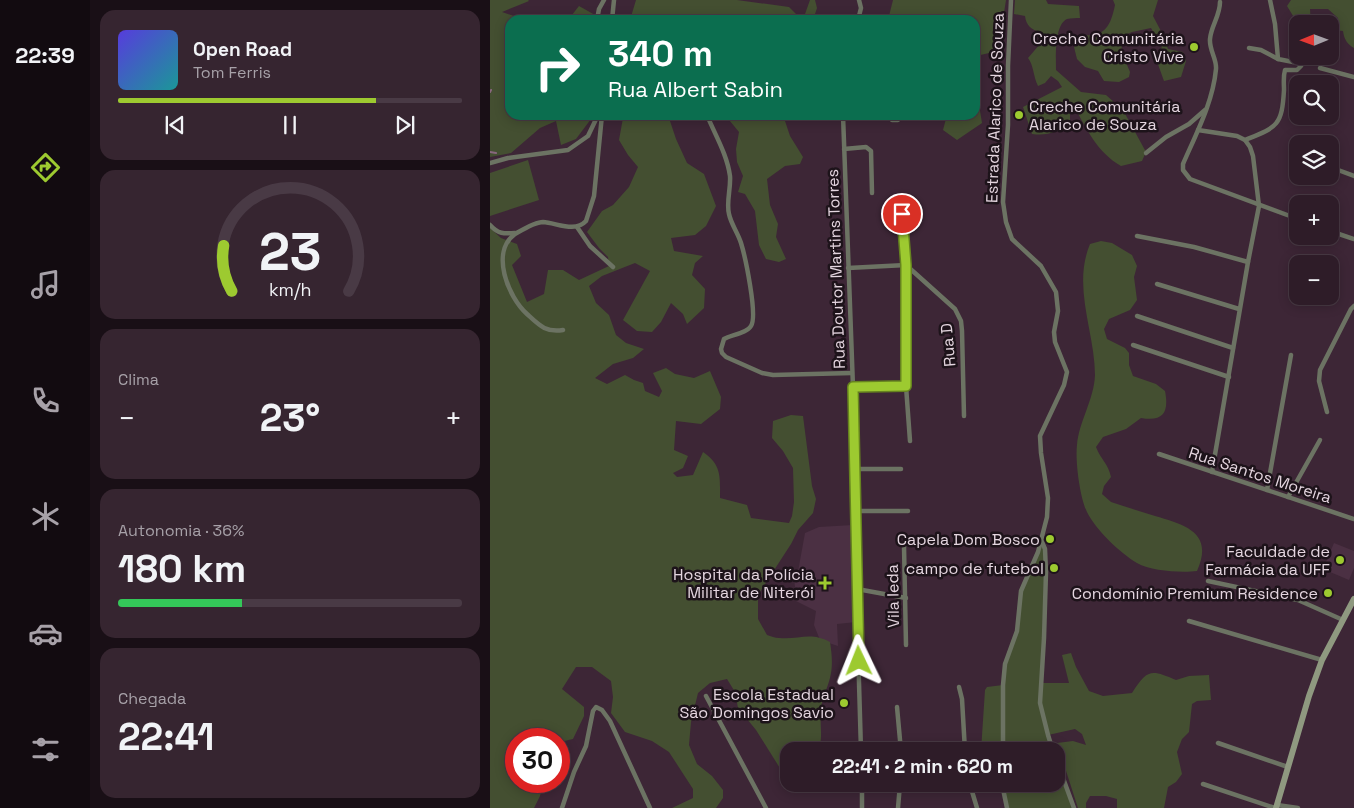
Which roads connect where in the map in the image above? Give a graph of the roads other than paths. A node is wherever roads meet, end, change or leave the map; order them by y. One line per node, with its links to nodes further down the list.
1 (604, 0): 7 (street)
2 (614, 0): 8 (street)
3 (859, 0): 9 (street)
4 (1011, 0): 65 (street, Estrada Alarico de Souza)
5 (1270, 0): 11 (street)
6 (1220, 2): 14 (street)
7 (598, 15)
8 (612, 15)
9 (859, 15)
10 (1249, 48): 11 (street)
11 (1278, 59): 20 (street)
12 (1320, 68): 13 (street)
13 (1354, 77)
14 (1206, 110): 19 (street); 22 (street)
15 (596, 120): 23 (street)
16 (601, 120): 31 (street)
17 (709, 120): 48 (street)
18 (843, 120): 21 (street, Rua Doutor Martins Torres)
19 (1198, 130): 20 (street); 27 (street)
20 (1245, 140): 27 (street)
21 (844, 149): 26 (street); 39 (street, Rua Doutor Martins Torres)
22 (1146, 153)
23 (490, 163)
24 (1339, 170): 25 (street)
25 (1354, 176)
26 (872, 193)
27 (1259, 206): 29 (street); 36 (street)
28 (902, 214): 37 (street)
29 (1289, 216)
30 (490, 225): 32 (street)
31 (577, 227): 32 (street); 38 (street)
32 (516, 233): 44 (street)
33 (1339, 234): 35 (street)
34 (1137, 236): 36 (street)
35 (1354, 239)
36 (1248, 262): 42 (street)
37 (906, 265): 39 (street); 50 (street); 53 (street, Rua D)
38 (613, 267)
39 (848, 268): 48 (street, Rua Doutor Martins Torres)
40 (1157, 284): 42 (street)
41 (1354, 306): 52 (street)
42 (1240, 309): 46 (street)
43 (1137, 316): 46 (street)
44 (563, 330)
45 (1133, 345): 49 (street)
46 (1233, 348): 49 (street)
47 (1291, 355): 60 (street)
48 (852, 373): 51 (street, Rua Doutor Martins Torres)
49 (1229, 377): 59 (street)
50 (906, 386): 51 (street); 55 (street)
51 (853, 387): 57 (street, Rua Doutor Martins Torres)
52 (1326, 412)
53 (964, 416)
54 (1320, 440): 61 (street)
55 (910, 441)
56 (1159, 454): 59 (street, Rua Santos Moreira)
57 (854, 469): 58 (street); 62 (street, Rua Doutor Martins Torres)
58 (901, 469)
59 (1212, 472): 60 (street, Rua Santos Moreira)
60 (1267, 490): 61 (street, Rua Santos Moreira)
61 (1288, 497): 64 (street, Rua Santos Moreira)
62 (854, 511): 63 (street); 68 (street, Rua Doutor Martins Torres)
63 (908, 511)
64 (1354, 519)
65 (1042, 540): 81 (street, Estrada Alarico de Souza); 82 (street)
66 (904, 546): 69 (street, Vila Ieda)
67 (1208, 581): 71 (street)
68 (857, 589): 69 (street); 78 (street, Rua Doutor Martins Torres)
69 (906, 598): 73 (street, Vila Ieda)
70 (1354, 600): 71 (main road)
71 (1343, 620): 74 (main road)
72 (1189, 621): 74 (street)
73 (906, 645)
74 (1322, 660): 84 (main road)
75 (959, 687): 80 (street)
76 (706, 696): 94 (street)
77 (898, 707): 79 (street)
78 (861, 742)
79 (900, 742)
80 (964, 742)
81 (1003, 742)
82 (1050, 742)
83 (1218, 744): 84 (street)
84 (1288, 767): 91 (main road)
85 (1065, 784): 99 (street)
86 (1203, 784): 91 (street)
87 (862, 792): 95 (street)
88 (899, 792): 96 (street)
89 (972, 792): 97 (street)
90 (1004, 792): 98 (street)
91 (1276, 807): 100 (street)
92 (562, 808): 93 (street)
93 (650, 808)
94 (766, 808)
95 (862, 808)
96 (898, 808)
97 (976, 808)
98 (1007, 808)
99 (1074, 808)
100 (1298, 808)

